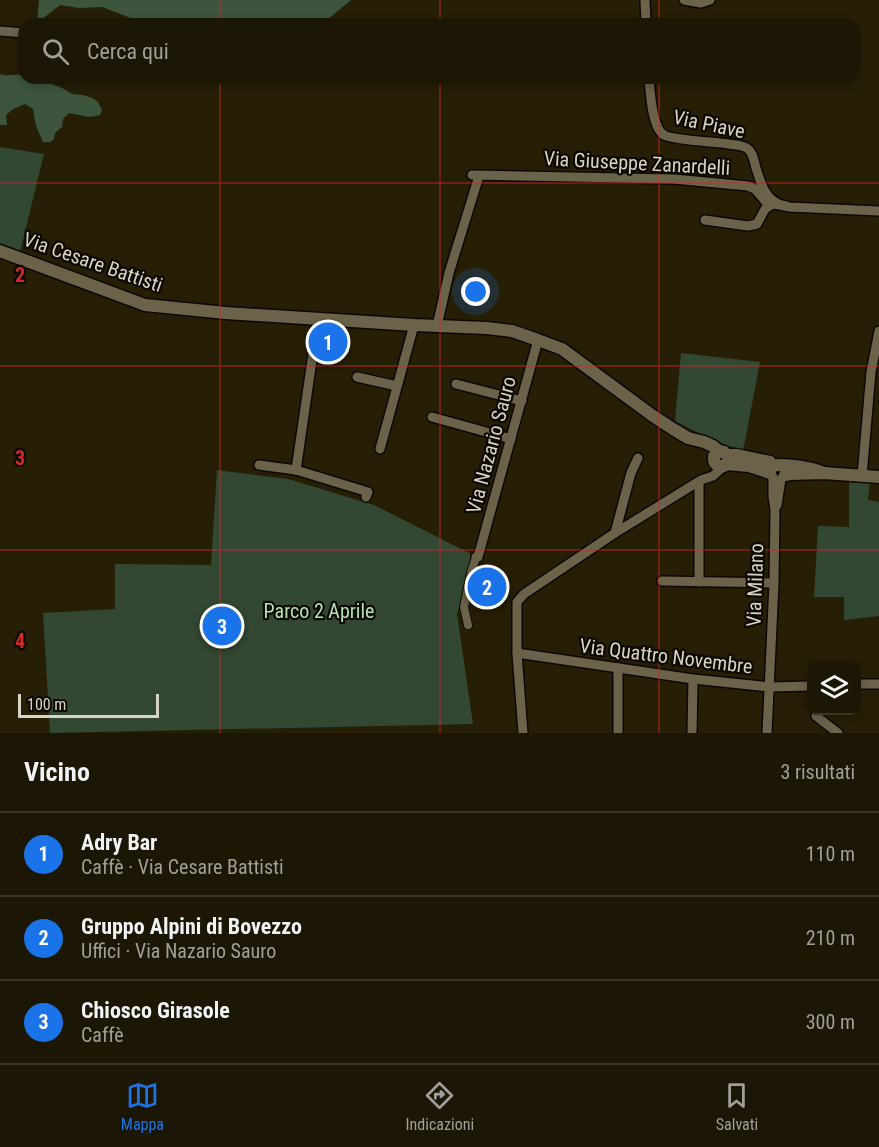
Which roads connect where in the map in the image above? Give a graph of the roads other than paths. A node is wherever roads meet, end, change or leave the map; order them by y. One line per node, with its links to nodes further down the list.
1 (645, 0): 5 (street)
2 (651, 0): 6 (street)
3 (684, 0): 4 (street)
4 (710, 0)
5 (646, 18)
6 (647, 18)
7 (0, 31): 8 (street)
8 (18, 32)
9 (651, 84): 11 (street, Via Piave)
10 (771, 204): 11 (street); 13 (street); 17 (street, Via Giuseppe Zanardelli)
11 (786, 206): 12 (street)
12 (879, 211)
13 (705, 220)
14 (0, 251): 15 (street, Via Cesare Battisti)
15 (318, 319): 16 (street, Via Cesare Battisti); 30 (street)
16 (414, 325): 17 (street, Via Cesare Battisti); 22 (street)
17 (437, 326): 19 (street, Via Cesare Battisti)
18 (879, 331): 32 (street)
19 (538, 340): 23 (street, Via Nazario Sauro); 28 (street, Via Cesare Battisti)
20 (357, 377): 22 (street)
21 (456, 384): 23 (street)
22 (397, 386): 26 (street)
23 (522, 401): 25 (street, Via Nazario Sauro)
24 (432, 417): 25 (street)
25 (511, 439): 37 (street, Via Nazario Sauro)
26 (380, 449)
27 (638, 458): 36 (street)
28 (721, 460): 31 (street, Via Cesare Battisti); 34 (street)
29 (259, 465): 30 (street)
30 (296, 470): 35 (street)
31 (778, 473): 32 (street, Via Cesare Battisti); 40 (street, Via Milano)
32 (862, 476): 33 (street, Via Cesare Battisti)
33 (879, 477)
34 (700, 481): 36 (street); 39 (street)
35 (366, 497)
36 (615, 532): 42 (street)
37 (476, 557): 41 (street)
38 (662, 581): 39 (street)
39 (699, 582): 40 (street)
40 (774, 583): 48 (street, Via Milano)
41 (468, 625)
42 (517, 653): 43 (street, Via Quattro Novembre); 50 (street)
43 (618, 668): 44 (street, Via Quattro Novembre); 51 (street)
44 (693, 679): 48 (street, Via Quattro Novembre); 52 (street)
45 (861, 684): 46 (street)
46 (879, 684)
47 (807, 686): 48 (street, Via Quattro Novembre)
48 (770, 687): 53 (street, Via Milano)
49 (816, 716): 54 (street)
50 (523, 733)
51 (618, 733)
52 (692, 733)
53 (767, 733)
54 (838, 733)

